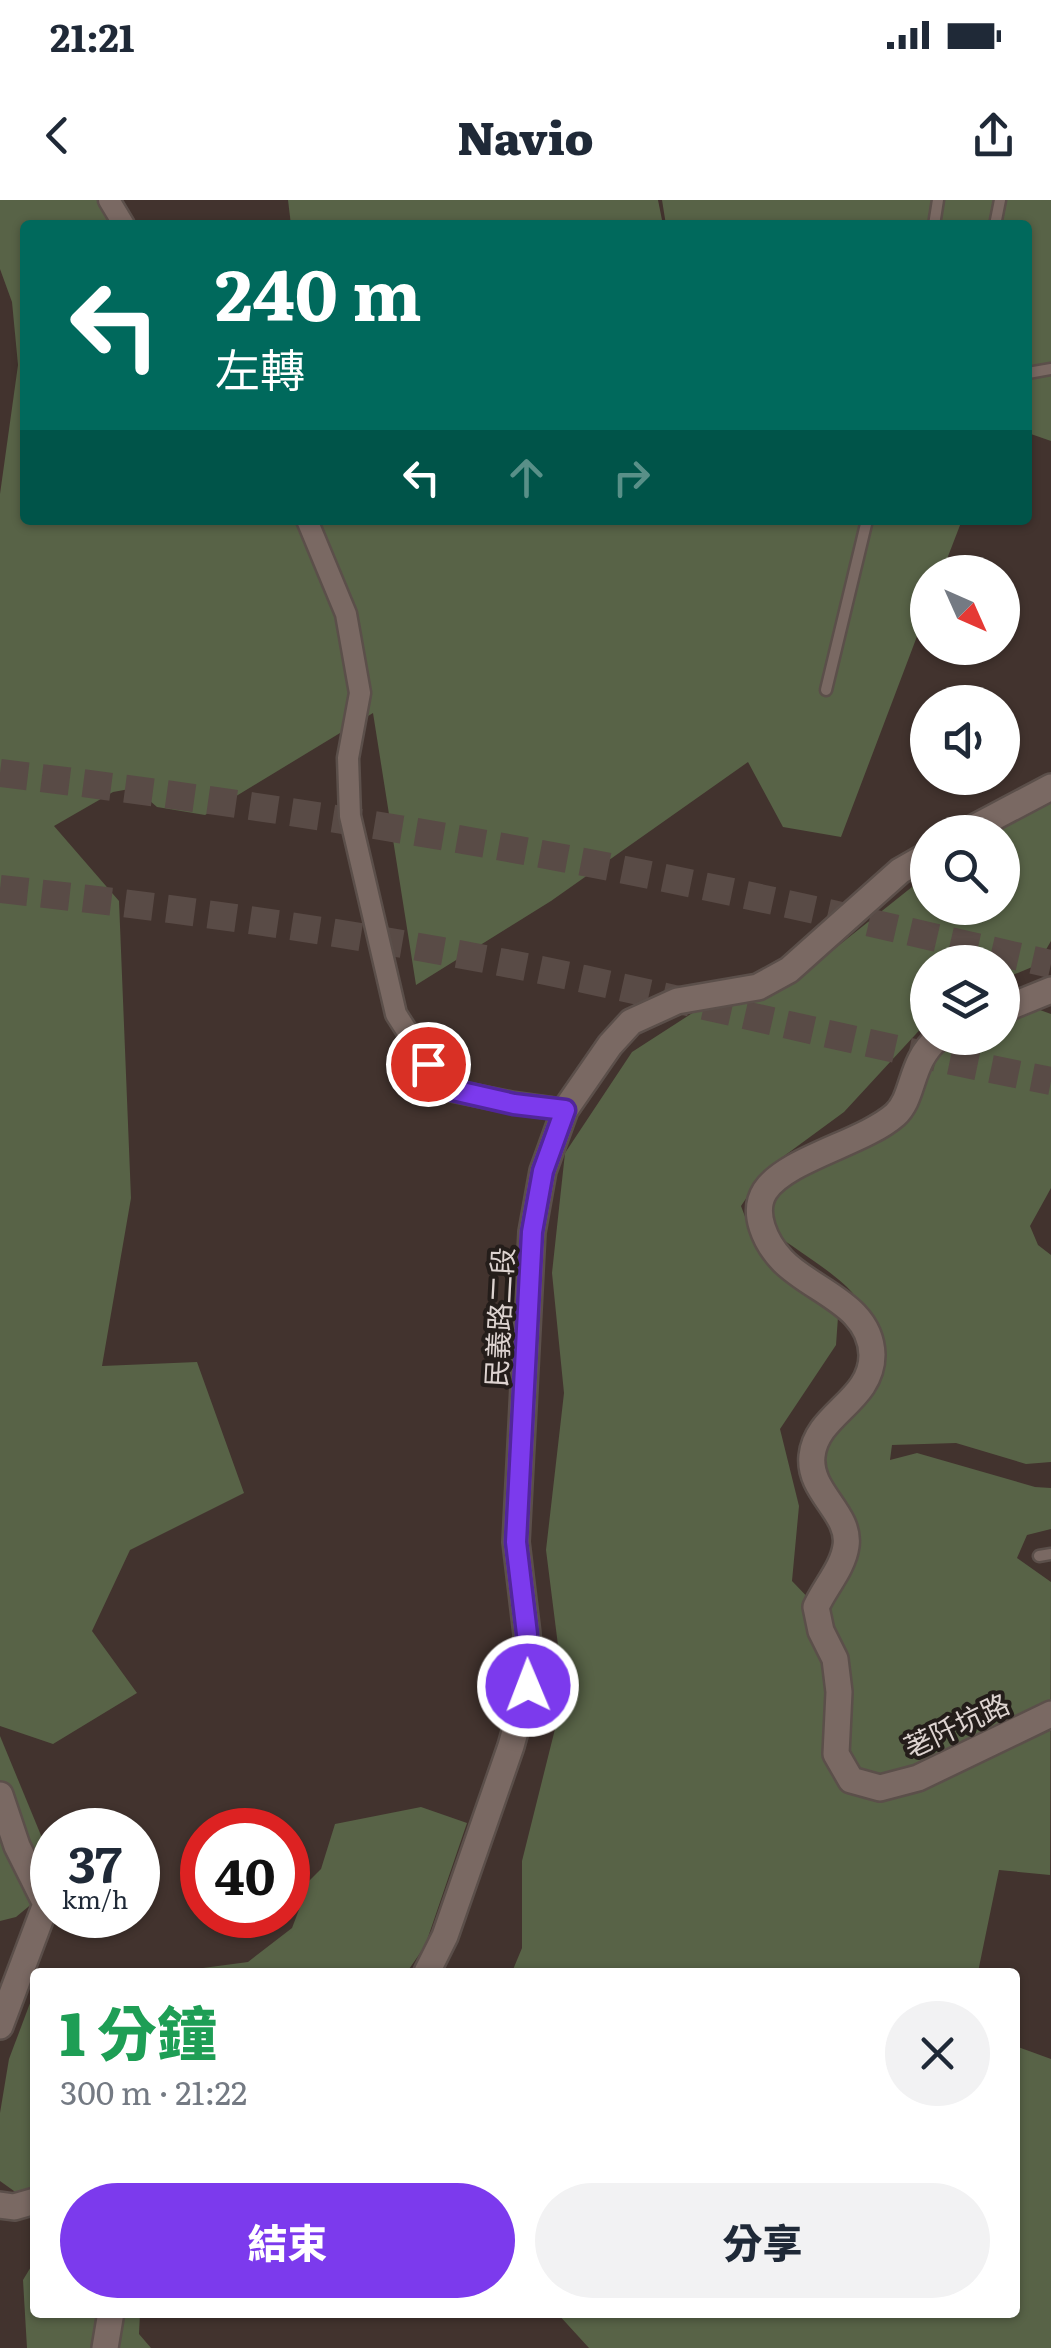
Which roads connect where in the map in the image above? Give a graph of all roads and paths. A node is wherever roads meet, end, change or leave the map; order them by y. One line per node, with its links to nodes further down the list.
1 (310, 525): 10 (street)
2 (866, 525): 3 (lane)
3 (826, 690)
4 (1051, 787): 5 (street)
5 (998, 815)
6 (910, 865): 10 (street, 民義路二段)
7 (1051, 990): 8 (street)
8 (1020, 1003)
9 (922, 1055): 11 (street, 荖阡坑路)
10 (565, 1110): 13 (street, 民義路二段)
11 (1051, 1714)
12 (0, 1795): 14 (street)
13 (430, 1968)
14 (0, 2026)
15 (30, 2203): 16 (street)
16 (0, 2205)
17 (111, 2318): 18 (street)
18 (104, 2348)

